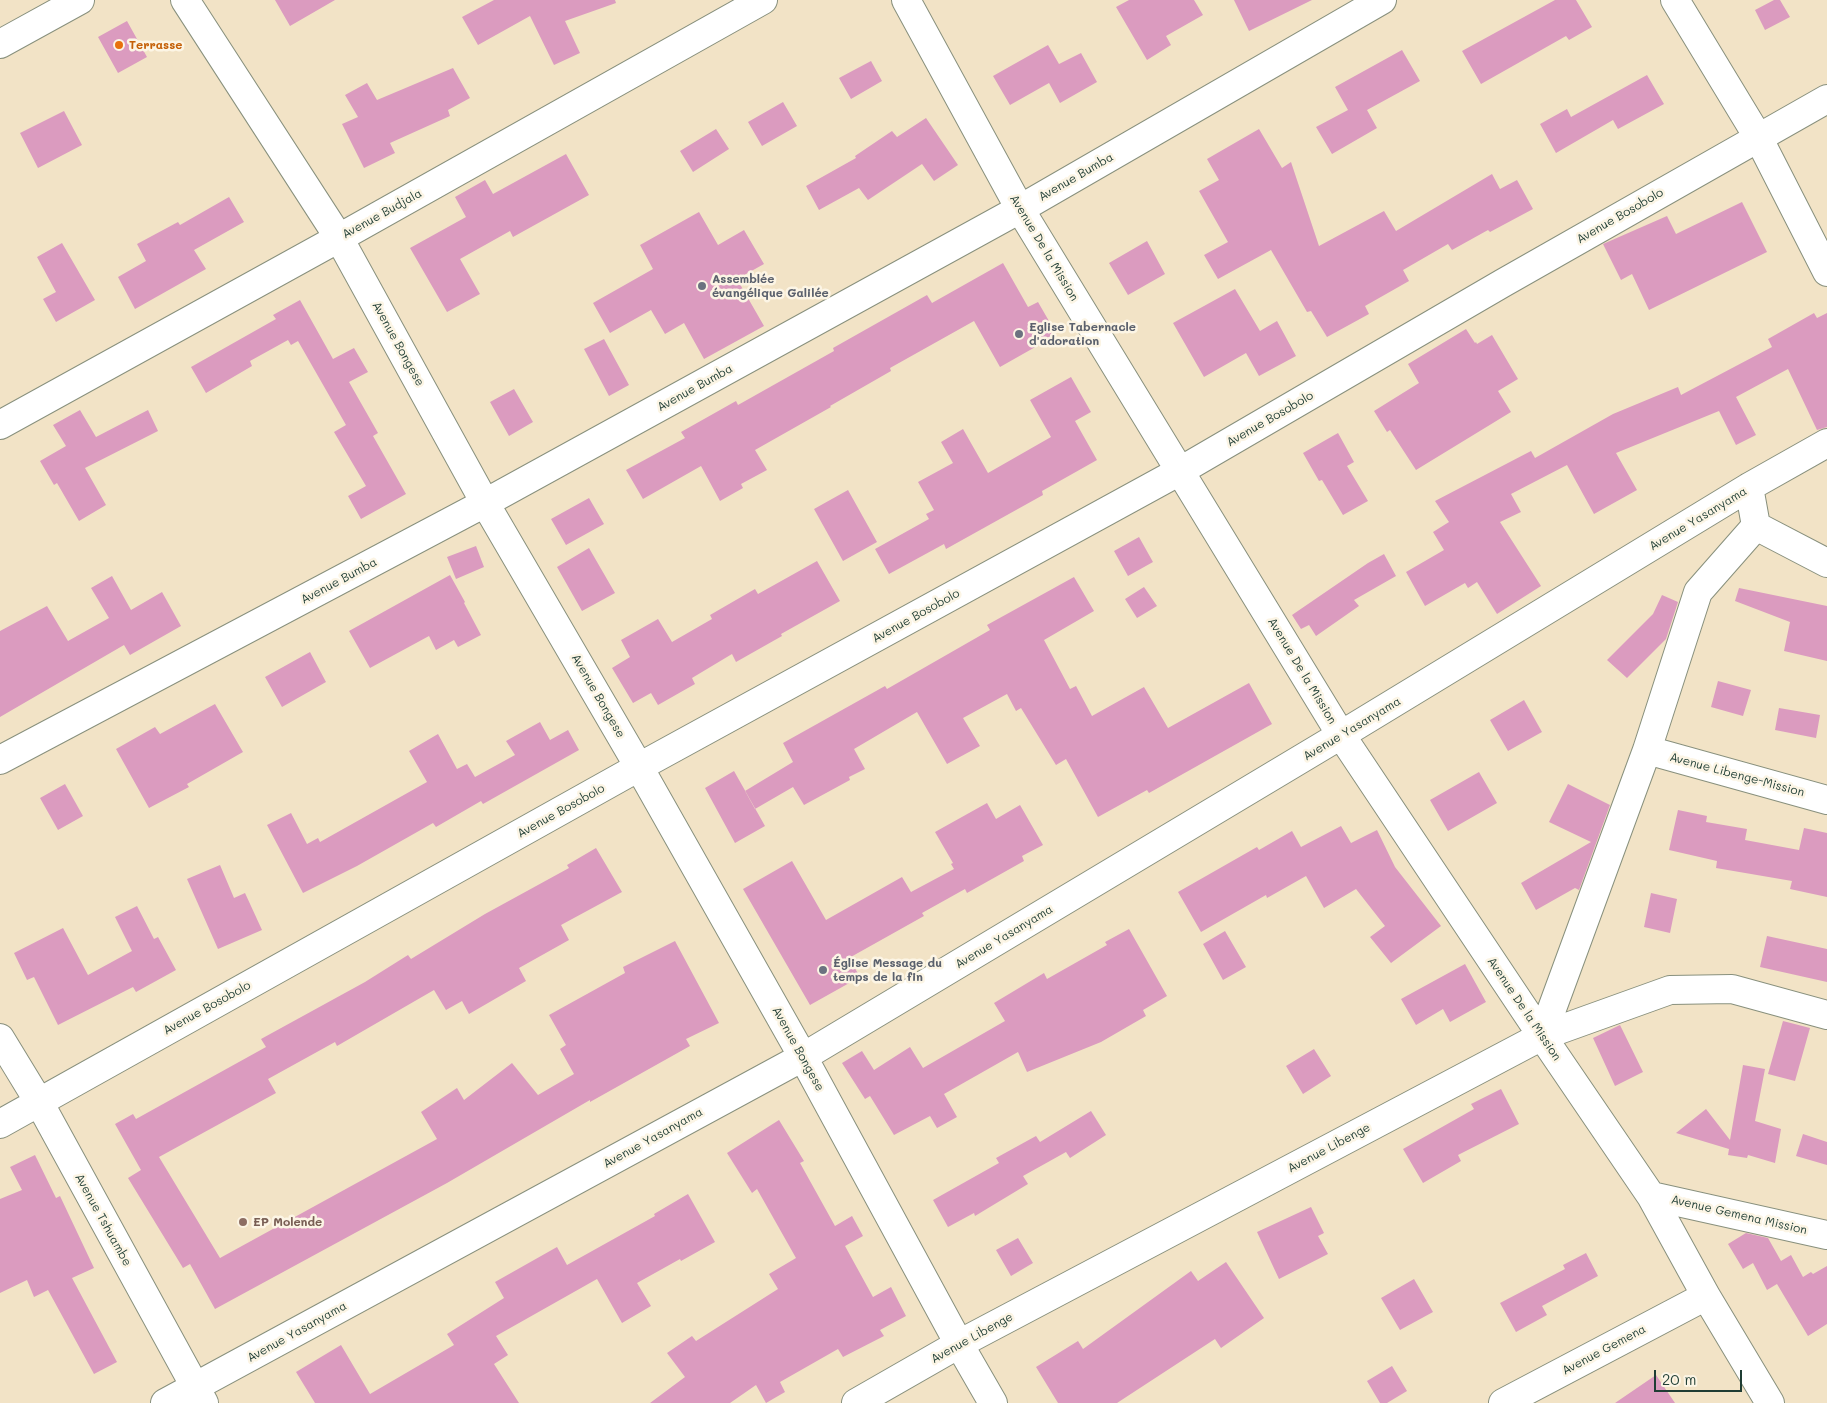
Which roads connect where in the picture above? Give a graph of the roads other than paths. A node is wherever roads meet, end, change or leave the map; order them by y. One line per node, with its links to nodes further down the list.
1 (80, 0): 7 (street)
2 (186, 0): 11 (street, Avenue Bongese)
3 (763, 0): 11 (street, Avenue Budjala)
4 (906, 0): 10 (street, Avenue De la Mission)
5 (1382, 0): 10 (street, Avenue Bumba)
6 (1675, 0): 9 (street)
7 (0, 44)
8 (1827, 100): 9 (street, Avenue Bosobolo)
9 (1758, 137): 12 (street); 15 (street, Avenue Bosobolo)
10 (1020, 209): 15 (street, Avenue De la Mission); 17 (street, Avenue Bumba)
11 (340, 238): 13 (street, Avenue Budjala); 17 (street, Avenue Bongese)
12 (1827, 272)
13 (0, 425)
14 (1827, 444): 16 (street, Avenue Yasanyama)
15 (1180, 471): 20 (street, Avenue De la Mission); 23 (street, Avenue Bosobolo)
16 (1749, 488): 18 (street); 20 (street, Avenue Yasanyama)
17 (485, 504): 22 (street, Avenue Bumba); 23 (street, Avenue Bongese)
18 (1756, 526): 19 (street); 21 (street)
19 (1827, 564)
20 (1341, 736): 26 (street, Avenue De la Mission); 28 (street, Avenue Yasanyama)
21 (1647, 750): 24 (street, Avenue Libenge-Mission); 26 (street)
22 (0, 760)
23 (639, 768): 28 (street, Avenue Bongese); 29 (street, Avenue Bosobolo)
24 (1827, 800)
25 (1827, 1015): 26 (street, Avenue Libenge)
26 (1542, 1036): 31 (street, Avenue De la Mission); 34 (street, Avenue Libenge)
27 (0, 1038): 29 (street, Avenue Tshuambe)
28 (803, 1057): 34 (street, Avenue Bongese); 35 (street, Avenue Yasanyama)
29 (39, 1102): 30 (street, Avenue Bosobolo); 35 (street, Avenue Tshuambe)
30 (0, 1124)
31 (1651, 1196): 32 (street, Avenue Gemena Mission); 33 (street, Avenue De la Mission)
32 (1827, 1235)
33 (1706, 1296): 39 (street, Avenue Gemena); 40 (street, Avenue De la Mission)
34 (959, 1344): 37 (street, Avenue Libenge); 38 (street, Avenue Bongese)
35 (199, 1395): 36 (street, Avenue Yasanyama)
36 (165, 1403)
37 (856, 1403)
38 (994, 1403)
39 (1503, 1403)
40 (1770, 1403)

